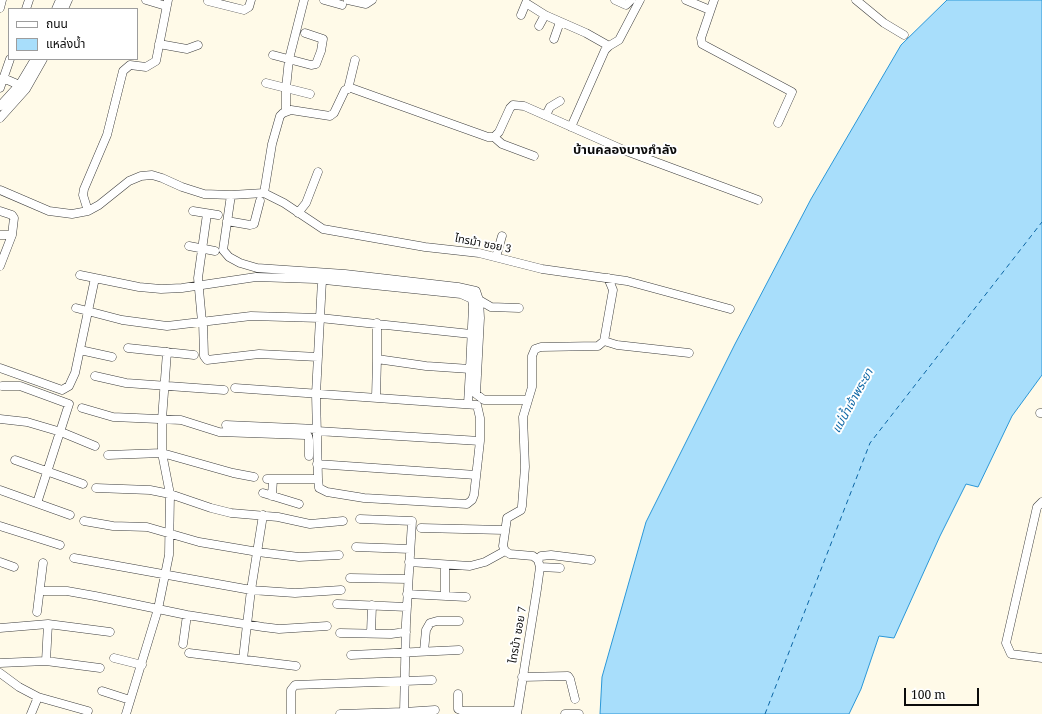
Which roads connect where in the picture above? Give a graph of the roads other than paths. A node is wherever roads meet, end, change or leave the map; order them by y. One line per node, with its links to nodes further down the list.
1 (2, 0): 16 (street)
2 (146, 0): 15 (street)
3 (251, 0): 13 (street)
4 (304, 0): 29 (street)
5 (324, 0): 14 (street)
6 (372, 0): 14 (street)
7 (615, 0): 8 (street)
8 (631, 0)
9 (640, 0): 27 (street)
10 (686, 0): 17 (street)
11 (714, 0): 17 (street)
12 (856, 0): 23 (street)
13 (208, 1)
14 (345, 3)
15 (167, 5): 25 (street)
16 (0, 8)
17 (710, 10): 46 (street)
18 (521, 15): 19 (street)
19 (545, 15): 20 (street); 21 (street)
20 (560, 22): 24 (street); 27 (street)
21 (539, 26)
22 (304, 33): 29 (street)
23 (904, 35)
24 (554, 39)
25 (159, 44): 26 (street); 57 (street)
26 (198, 45)
27 (609, 46): 47 (street)
28 (273, 55): 29 (street)
29 (289, 59): 36 (street)
30 (10, 60): 34 (street)
31 (35, 60): 37 (street)
32 (42, 60): 37 (street)
33 (355, 60): 39 (street)
34 (3, 78): 37 (street); 38 (street)
35 (266, 83): 36 (street)
36 (288, 86): 40 (street); 43 (street)
37 (23, 87): 42 (street); 45 (street)
38 (0, 88)
39 (348, 89): 43 (street); 48 (street)
40 (310, 94)
41 (560, 101): 44 (street)
42 (0, 106)
43 (289, 111): 52 (street)
44 (546, 115): 47 (street); 48 (street)
45 (0, 118)
46 (778, 123)
47 (571, 126): 54 (street)
48 (494, 137): 49 (street)
49 (534, 156)
50 (318, 172): 59 (street)
51 (0, 190): 57 (street)
52 (264, 193): 53 (street); 59 (street, ไทรม้า ซอย 3)
53 (231, 195): 57 (street); 62 (street)
54 (758, 200)
55 (260, 201): 62 (street)
56 (0, 211): 64 (street)
57 (88, 211)
58 (193, 212): 60 (street)
59 (298, 213): 69 (street, ไทรม้า ซอย 3)
60 (207, 214): 61 (street); 67 (street)
61 (218, 216)
62 (227, 221): 76 (street)
63 (0, 235): 64 (street)
64 (12, 235): 70 (street)
65 (502, 236): 69 (street)
66 (190, 246): 67 (street)
67 (202, 248): 68 (street); 75 (street)
68 (215, 251)
69 (496, 257): 73 (street, ไทรม้า ซอย 3)
70 (0, 266)
71 (80, 275): 72 (street)
72 (95, 278): 75 (street); 80 (street)
73 (608, 278): 79 (street, ไทรม้า ซอย 3); 85 (street)
74 (322, 280): 75 (street); 81 (street); 84 (street)
75 (198, 286): 82 (street)
76 (479, 300): 78 (street); 103 (street)
77 (76, 308): 80 (street)
78 (519, 308)
79 (730, 310)
80 (89, 312): 82 (street); 87 (street)
81 (320, 318): 82 (street); 83 (street); 92 (street)
82 (203, 322): 92 (street)
83 (377, 323): 84 (street); 93 (street)
84 (471, 334): 95 (street)
85 (604, 340): 89 (street); 103 (street)
86 (128, 348): 88 (street)
87 (80, 350): 91 (street); 94 (street)
88 (167, 352): 90 (street); 97 (street)
89 (689, 353)
90 (194, 355)
91 (112, 357)
92 (318, 357): 101 (street)
93 (377, 359): 95 (street); 102 (street)
94 (0, 368)
95 (470, 369): 104 (street)
96 (95, 376): 97 (street)
97 (164, 385): 100 (street); 107 (street)
98 (2, 386): 110 (street)
99 (235, 388): 101 (street)
100 (224, 390)
101 (316, 394): 102 (street); 109 (street)
102 (376, 397): 104 (street)
103 (528, 400): 138 (street)
104 (468, 404): 111 (street)
105 (82, 408): 107 (street)
106 (0, 419): 110 (street)
107 (162, 419): 113 (street); 115 (street)
108 (226, 425): 109 (street)
109 (317, 430): 111 (street); 117 (street)
110 (61, 432): 112 (street); 118 (street)
111 (480, 441): 119 (street)
112 (95, 446)
113 (162, 453): 114 (street); 120 (street); 126 (street)
114 (108, 455)
115 (309, 456)
116 (16, 460): 118 (street)
117 (317, 464): 119 (street); 121 (street)
118 (48, 472): 122 (street); 129 (street)
119 (476, 475): 121 (street)
120 (254, 477)
121 (318, 479): 127 (street)
122 (82, 484)
123 (96, 488): 126 (street)
124 (0, 490): 129 (street)
125 (262, 493): 127 (street)
126 (170, 494): 132 (street); 139 (street)
127 (272, 496): 130 (street)
128 (1042, 502): 186 (street)
129 (37, 503): 131 (street)
130 (299, 504)
131 (70, 515)
132 (263, 515): 135 (street); 144 (street)
133 (360, 519): 142 (street)
134 (84, 521): 139 (street)
135 (343, 521)
136 (0, 526): 140 (street)
137 (421, 528): 138 (street)
138 (504, 530): 143 (street)
139 (170, 534): 144 (street); 155 (street)
140 (60, 545)
141 (356, 547): 142 (street)
142 (410, 549): 149 (street)
143 (505, 551): 151 (street); 152 (street)
144 (258, 552): 145 (street); 158 (street)
145 (339, 555)
146 (74, 558): 155 (street)
147 (592, 560): 151 (street)
148 (0, 562): 153 (street)
149 (409, 562): 152 (street); 157 (street)
150 (43, 563): 160 (street)
151 (539, 564): 154 (street); 194 (street, ไทรม้า ซอย 7)
152 (445, 565): 162 (street)
153 (14, 567)
154 (560, 568)
155 (166, 574): 158 (street); 167 (street)
156 (350, 578): 157 (street)
157 (408, 579): 161 (street)
158 (251, 590): 159 (street); 172 (street)
159 (341, 590)
160 (40, 591): 167 (street); 168 (street)
161 (407, 594): 162 (street); 166 (street)
162 (445, 596): 163 (street)
163 (466, 597)
164 (337, 604): 165 (street)
165 (372, 605): 166 (street); 178 (street)
166 (407, 607): 176 (street)
167 (158, 609): 169 (street); 190 (street)
168 (37, 612)
169 (187, 615): 172 (street); 179 (street)
170 (459, 621): 181 (street)
171 (48, 624): 174 (street); 175 (street); 188 (street)
172 (247, 624): 173 (street); 187 (street)
173 (327, 626)
174 (0, 628)
175 (110, 632)
176 (406, 632): 178 (street); 183 (street)
177 (340, 633): 178 (street)
178 (371, 633)
179 (183, 644)
180 (459, 650): 181 (street)
181 (424, 651): 183 (street)
182 (189, 652): 187 (street)
183 (405, 652): 184 (street); 196 (street)
184 (351, 655)
185 (114, 658): 190 (street)
186 (1042, 658)
187 (243, 659): 191 (street)
188 (46, 661): 189 (street); 192 (street)
189 (4, 663): 193 (street)
190 (142, 665): 201 (street)
191 (296, 666)
192 (100, 668)
193 (1, 674): 199 (street)
194 (522, 676): 200 (street); 205 (street, ไทรม้า ซอย 7)
195 (432, 680): 196 (street)
196 (404, 682): 204 (street); 208 (street)
197 (102, 691): 201 (street)
198 (458, 694): 205 (street)
199 (38, 697): 203 (street); 206 (street)
200 (576, 699)
201 (130, 700): 207 (street)
202 (435, 710): 204 (street)
203 (88, 711)
204 (404, 712): 209 (street)
205 (517, 712)
206 (31, 714)
207 (126, 714)
208 (291, 714)
209 (340, 714)
210 (565, 714): 211 (street)
211 (578, 714)

